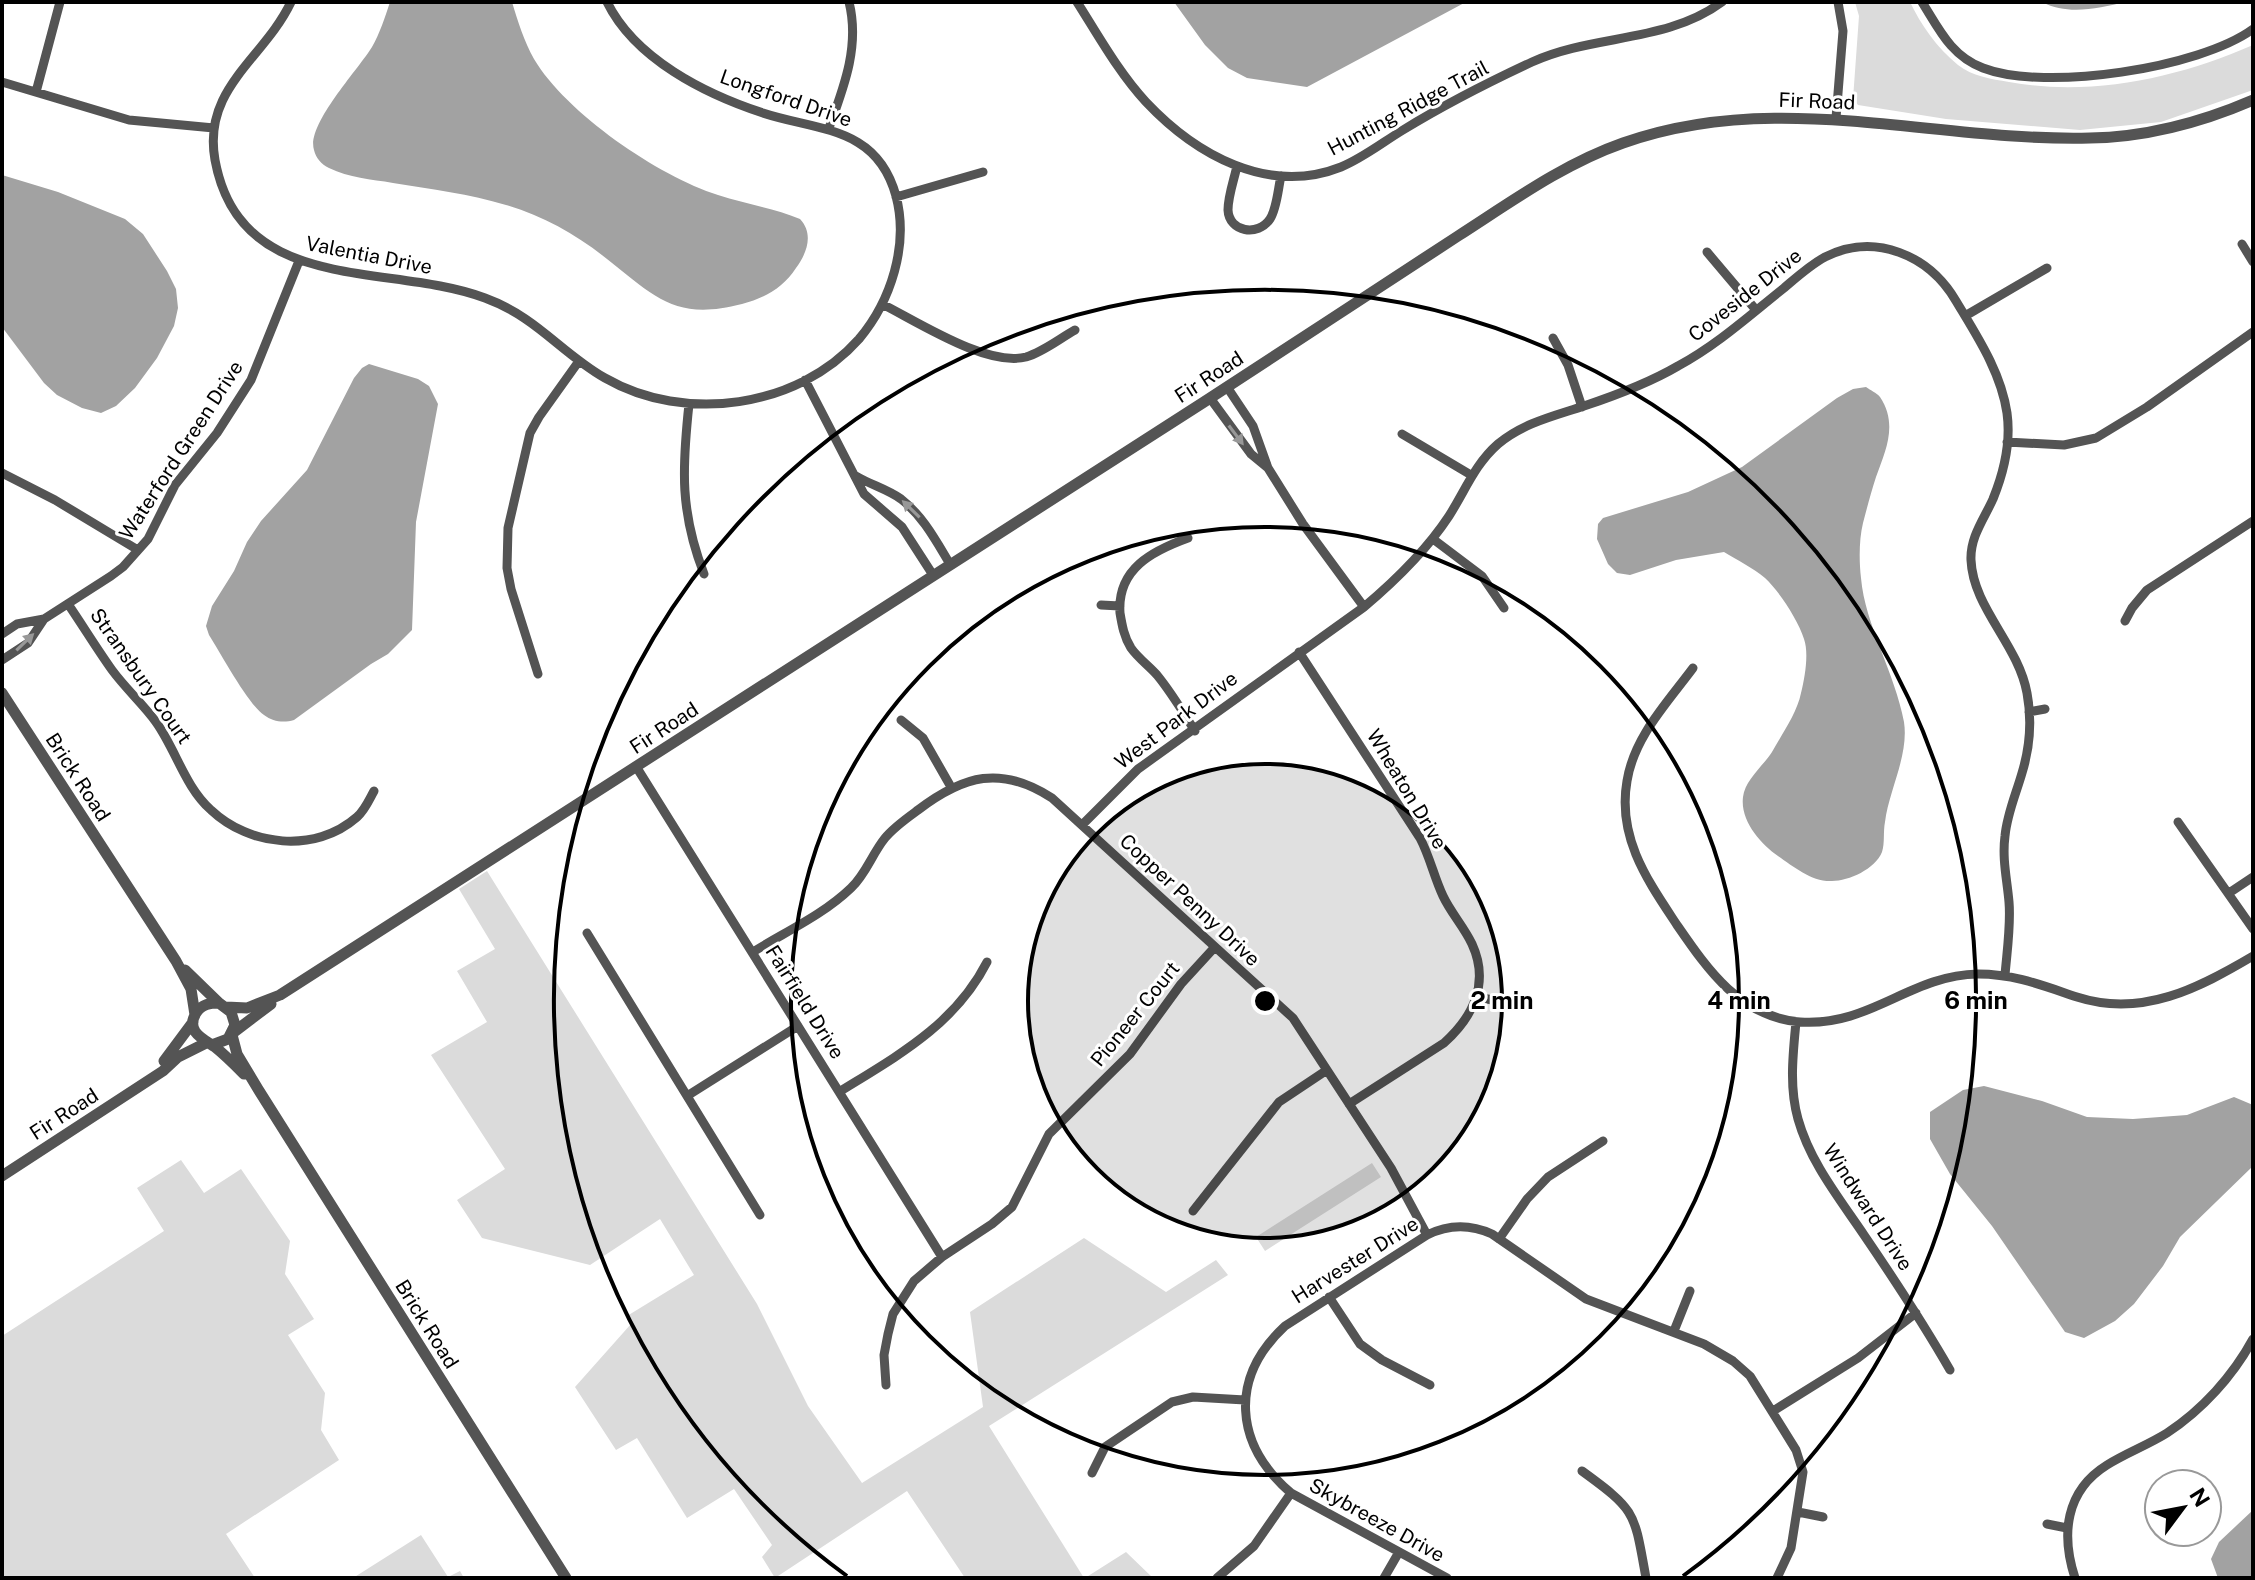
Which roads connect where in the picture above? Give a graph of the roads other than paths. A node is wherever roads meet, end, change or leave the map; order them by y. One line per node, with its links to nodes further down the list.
1 (60, 2): 11 (street)
2 (291, 2): 14 (street)
3 (607, 2): 15 (street, Longford Drive)
4 (849, 2): 15 (street)
5 (1077, 2): 16 (street, Hunting Ridge Trail)
6 (1722, 2): 18 (street, Hunting Ridge Trail)
7 (1838, 2): 13 (street)
8 (1922, 2): 9 (street)
9 (2253, 29)
10 (2, 82): 11 (street)
11 (36, 92): 14 (street)
12 (2253, 100): 13 (street, Fir Road)
13 (1836, 118): 33 (street, Fir Road)
14 (214, 128): 22 (street, Valentia Drive)
15 (829, 128): 19 (street, Longford Drive)
16 (1237, 166): 18 (street, Hunting Ridge Trail); 18 (street)
17 (983, 172): 19 (street)
18 (1281, 176)
19 (896, 197): 25 (street, Longford Drive)
20 (2242, 244): 23 (street)
21 (1707, 252): 26 (street)
22 (299, 261): 31 (street, Valentia Drive); 46 (street, Waterford Green Drive)
23 (2253, 262)
24 (2047, 268): 27 (street)
25 (882, 304): 28 (street); 32 (street, Longford Drive)
26 (1756, 310): 27 (street, Coveside Drive); 36 (street, Coveside Drive)
27 (1965, 316): 38 (street, Coveside Drive)
28 (1075, 330)
29 (2253, 332): 38 (street)
30 (1553, 338): 36 (street)
31 (579, 361): 35 (street, Valentia Drive); 61 (street)
32 (805, 380): 35 (street, Longford Drive); 41 (street)
33 (1227, 387): 34 (street, Fir Road); 39 (street)
34 (1210, 398): 39 (street, one-way to 39); 47 (street, Fir Road)
35 (689, 404): 48 (street)
36 (1582, 407): 42 (street, Coveside Drive)
37 (1402, 434): 42 (street)
38 (2007, 442): 64 (street, Coveside Drive)
39 (1268, 468): 53 (street)
40 (2, 473): 46 (street)
41 (854, 474): 47 (street, one-way to 41); 49 (street)
42 (1471, 475): 45 (street, Coveside Drive)
43 (2253, 521): 56 (street)
44 (1188, 538): 52 (street)
45 (1433, 539): 53 (street, Coveside Drive); 54 (street)
46 (138, 550): 50 (street, Waterford Green Drive)
47 (950, 564): 49 (street, Fir Road)
48 (704, 574)
49 (933, 575): 67 (street, Fir Road)
50 (68, 604): 55 (street, Waterford Green Drive); 69 (street, Stransbury Court)
51 (1101, 605): 52 (street)
52 (1120, 606): 66 (street)
53 (1364, 607): 58 (street, Coveside Drive)
54 (1504, 608)
55 (44, 619): 57 (street, Waterford Green Drive); 59 (street, Waterford Green Drive, one-way to 55)
56 (2125, 621)
57 (2, 634)
58 (1299, 652): 66 (street, West Park Drive); 83 (street, Wheaton Drive)
59 (2, 660)
60 (1693, 668): 87 (street)
61 (538, 674)
62 (2, 693): 79 (street, Brick Road)
63 (2045, 709): 64 (street)
64 (2029, 712): 81 (street, Coveside Drive)
65 (901, 720): 68 (street)
66 (1195, 731): 71 (street, West Park Drive)
67 (637, 768): 77 (street, Fairfield Drive); 82 (street, Fir Road)
68 (951, 787): 71 (street, Copper Penny Drive); 77 (street)
69 (374, 791)
70 (2178, 822): 73 (street)
71 (1082, 825): 76 (street, Copper Penny Drive)
72 (2253, 877): 73 (street)
73 (2229, 893): 74 (street)
74 (2253, 929)
75 (587, 933): 95 (street)
76 (1214, 948): 91 (street, Copper Penny Drive); 103 (street, Pioneer Court)
77 (753, 952): 88 (street, Fairfield Drive)
78 (2253, 956): 81 (street)
79 (176, 961): 85 (street, Brick Road); 86 (street, Brick Road)
80 (987, 962): 94 (street)
81 (2005, 975): 87 (street)
82 (280, 995): 85 (street, Fir Road); 89 (street, Fir Road)
83 (1478, 997): 84 (street); 96 (street)
84 (1497, 1001)
85 (223, 1005): 86 (street); 89 (street)
86 (194, 1018): 90 (street); 92 (street, Fir Road)
87 (1796, 1022): 106 (street, Windward Drive)
88 (798, 1026): 94 (street, Fairfield Drive); 95 (street)
89 (233, 1033): 90 (street); 93 (street, Brick Road)
90 (209, 1044): 92 (street, Fir Road); 93 (street, Brick Road)
91 (1327, 1070): 96 (street, Copper Penny Drive); 99 (street)
92 (145, 1083): 98 (street, Fir Road)
93 (258, 1089): 122 (street, Brick Road)
94 (839, 1092): 103 (street, Fairfield Drive)
95 (687, 1096): 100 (street)
96 (1349, 1104): 101 (street, Copper Penny Drive)
97 (1603, 1141): 102 (street)
98 (2, 1176)
99 (1193, 1211)
100 (760, 1215)
101 (1427, 1235): 102 (street, Harvester Drive); 105 (street, Harvester Drive)
102 (1499, 1239): 107 (street, Harvester Drive)
103 (942, 1257): 110 (street, Pioneer Court)
104 (1690, 1291): 107 (street)
105 (1329, 1297): 111 (street); 112 (street, Harvester Drive)
106 (1916, 1313): 109 (street, Windward Drive); 113 (street)
107 (1674, 1331): 113 (street, Harvester Drive)
108 (2253, 1339): 120 (street)
109 (1950, 1370)
110 (886, 1385)
111 (1430, 1385)
112 (1245, 1400): 115 (street); 116 (street, Harvester Drive)
113 (1773, 1411): 117 (street, Harvester Drive)
114 (1582, 1471): 126 (street)
115 (1092, 1473)
116 (1291, 1493): 121 (street, Skybreeze Drive); 123 (street)
117 (1798, 1512): 118 (street); 127 (street, Harvester Drive)
118 (1823, 1517)
119 (2047, 1524): 120 (street)
120 (2067, 1528): 128 (street)
121 (1399, 1552): 124 (street); 125 (street, Skybreeze Drive)
122 (566, 1578)
123 (1217, 1578)
124 (1384, 1578)
125 (1447, 1578)
126 (1646, 1578)
127 (1777, 1578)
128 (2075, 1578)

